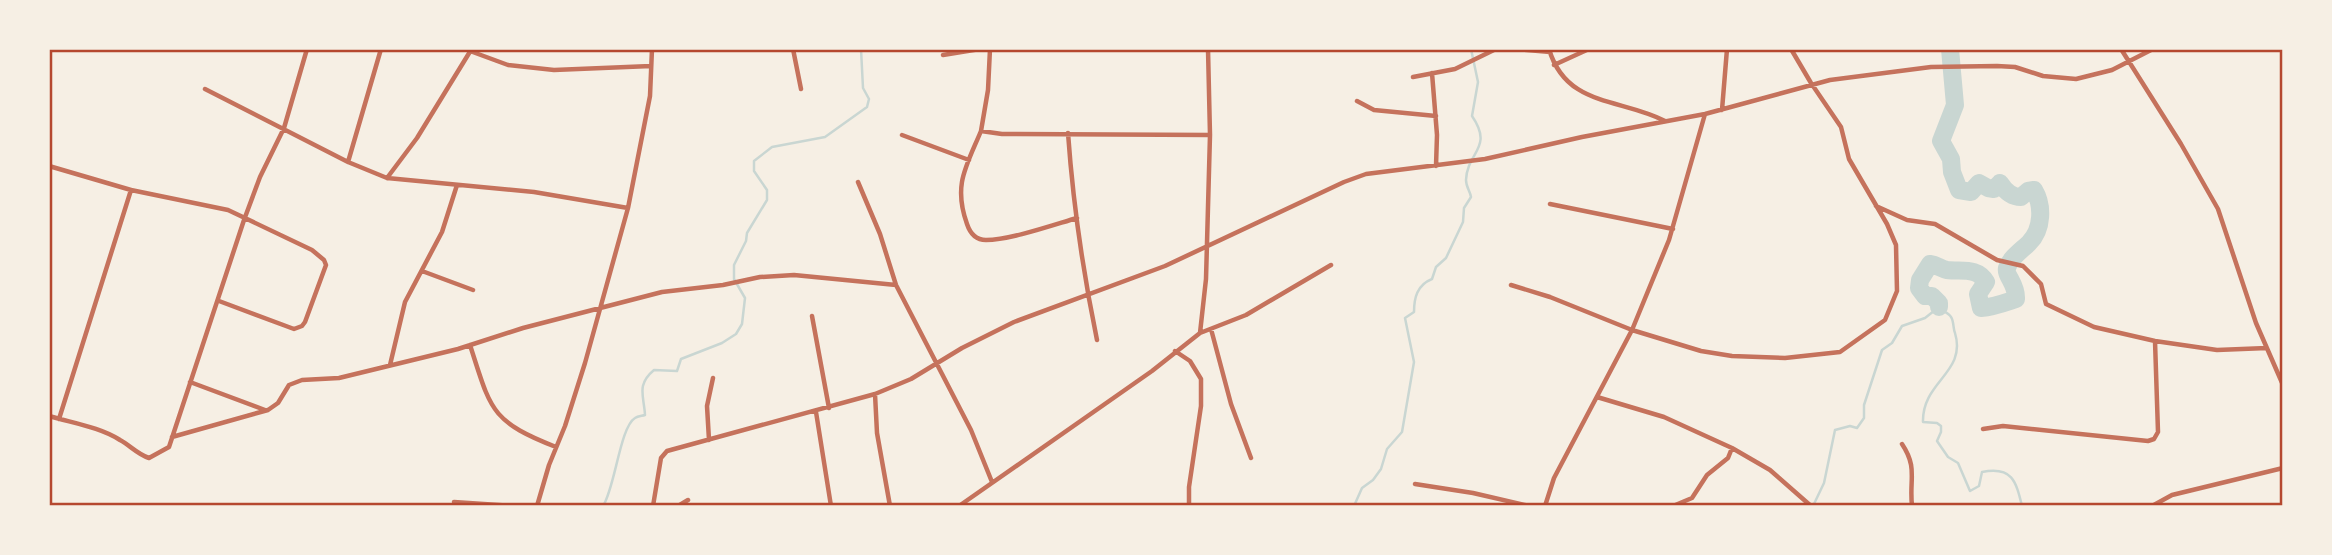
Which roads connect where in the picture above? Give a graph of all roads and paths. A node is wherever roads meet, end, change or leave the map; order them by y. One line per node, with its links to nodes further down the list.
1 (307, 49): 31 (street)
2 (381, 49): 37 (street)
3 (652, 49): 20 (street)
4 (793, 49): 25 (street)
5 (980, 49): 17 (street)
6 (990, 49): 32 (street)
7 (1208, 49): 35 (street)
8 (1496, 49): 21 (street)
9 (1517, 49): 16 (street)
10 (1589, 49): 19 (street)
11 (1727, 49): 27 (street)
12 (1791, 49): 23 (street)
13 (2121, 49): 18 (street)
14 (2153, 49): 18 (street)
15 (471, 50): 20 (street); 40 (street)
16 (1550, 50): 19 (street)
17 (943, 55)
18 (2129, 61): 23 (street); 66 (street)
19 (1554, 65): 30 (street)
20 (651, 66): 46 (street)
21 (1432, 74): 22 (street); 29 (street)
22 (1413, 77)
23 (1811, 83): 27 (street); 45 (street)
24 (205, 89): 31 (street)
25 (801, 89)
26 (1357, 101): 29 (street)
27 (1722, 110): 28 (street)
28 (1705, 114): 30 (street); 49 (street)
29 (1436, 116): 39 (street)
30 (1665, 121): 39 (street)
31 (284, 128): 37 (street); 48 (street)
32 (981, 131): 33 (street); 36 (street)
33 (1068, 133): 35 (street); 47 (street)
34 (902, 135): 36 (street)
35 (1210, 135): 50 (street)
36 (969, 160): 47 (street)
37 (348, 162): 40 (street)
38 (49, 166): 43 (street)
39 (1436, 166): 50 (street)
40 (387, 178): 42 (street)
41 (858, 182): 53 (street)
42 (457, 185): 46 (street); 52 (street)
43 (131, 190): 48 (street); 79 (street)
44 (1550, 204): 49 (street)
45 (1875, 206): 61 (street); 64 (street)
46 (628, 208): 58 (street)
47 (1077, 218): 56 (street)
48 (244, 220): 57 (street); 57 (street)
49 (1672, 229): 61 (street)
50 (1207, 248): 56 (street); 62 (street)
51 (1331, 265): 60 (street)
52 (422, 271): 55 (street); 68 (street)
53 (896, 285): 58 (street); 69 (street)
54 (1511, 285): 61 (street)
55 (473, 290)
56 (1087, 293): 63 (street); 69 (street)
57 (219, 301): 71 (street)
58 (601, 306): 65 (street); 84 (street)
59 (812, 316): 75 (street)
60 (1212, 329): 62 (street); 86 (street)
61 (1632, 330): 74 (street)
62 (1200, 333): 67 (street)
63 (1097, 340)
64 (2155, 341): 66 (street); 80 (street)
65 (470, 345): 68 (street); 84 (street)
66 (2267, 348): 72 (street)
67 (1175, 351): 88 (street); 99 (street)
68 (390, 365): 76 (street)
69 (936, 366): 73 (street); 88 (street)
70 (713, 379): 82 (street)
71 (190, 382): 76 (street); 81 (street)
72 (2283, 385)
73 (875, 394): 75 (street); 97 (street)
74 (1597, 397): 85 (street); 101 (street)
75 (829, 408): 77 (street)
76 (268, 410): 81 (street)
77 (816, 412): 82 (street); 96 (street)
78 (49, 416): 79 (street)
79 (59, 419): 81 (street)
80 (1983, 429)
81 (172, 437)
82 (709, 440): 94 (street)
83 (1902, 443): 104 (street)
84 (556, 447): 93 (street)
85 (1732, 448): 102 (street); 103 (street)
86 (1251, 458)
87 (2283, 468): 105 (street)
88 (992, 482): 98 (street)
89 (1415, 484): 100 (street)
90 (688, 500): 95 (street)
91 (453, 502): 92 (street)
92 (515, 506)
93 (537, 506)
94 (653, 506)
95 (678, 506)
96 (831, 506)
97 (890, 506)
98 (959, 506)
99 (1189, 506)
100 (1529, 506)
101 (1545, 506)
102 (1673, 506)
103 (1811, 506)
104 (1912, 506)
105 (2152, 506)

